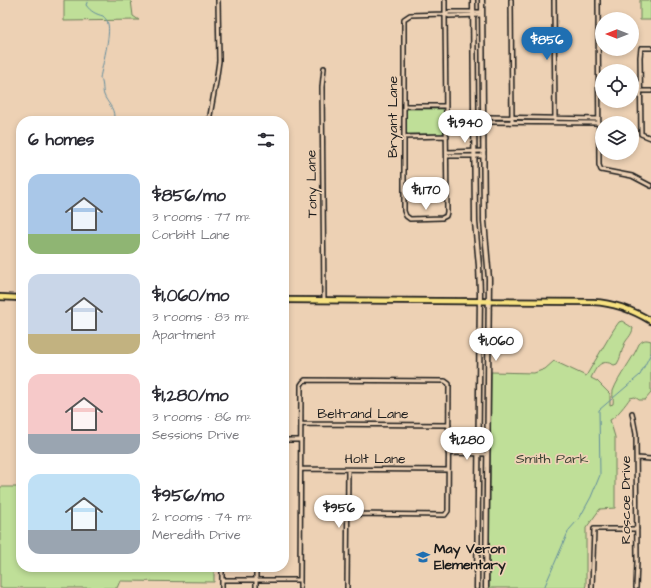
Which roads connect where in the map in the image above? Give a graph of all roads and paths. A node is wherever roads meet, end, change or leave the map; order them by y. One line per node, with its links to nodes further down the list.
1 (218, 0): 18 (street)
2 (445, 0): 8 (street)
3 (473, 0): 9 (street)
4 (482, 0): 10 (street)
5 (511, 0): 19 (street)
6 (554, 0): 23 (street)
7 (598, 0): 12 (street)
8 (445, 14): 9 (street); 16 (street, Bryant Lane); 17 (street)
9 (473, 14): 10 (street); 21 (street)
10 (482, 14): 22 (street)
11 (651, 48): 14 (street)
12 (598, 64)
13 (324, 68): 38 (street, Tony Lane)
14 (641, 91): 15 (street); 28 (street)
15 (651, 91)
16 (404, 106): 17 (street); 27 (street, Bryant Lane)
17 (446, 106): 26 (street)
18 (210, 116)
19 (512, 118): 22 (street); 23 (street); 24 (street)
20 (595, 119): 23 (street)
21 (474, 120): 22 (street); 30 (street)
22 (483, 120): 24 (street); 31 (street)
23 (555, 120): 24 (street); 25 (street)
24 (512, 122)
25 (595, 123)
26 (447, 136): 27 (street); 29 (street)
27 (404, 137): 32 (street, Bryant Lane)
28 (651, 138)
29 (447, 152): 30 (street); 32 (street)
30 (474, 153): 31 (street); 32 (street); 39 (street)
31 (484, 153): 40 (street)
32 (447, 156)
33 (599, 160): 34 (street)
34 (651, 186)
35 (0, 297): 36 (main road)
36 (16, 298)
37 (289, 300): 38 (main road)
38 (324, 300): 39 (main road)
39 (480, 301): 40 (main road); 42 (street)
40 (489, 301): 41 (main road); 43 (street)
41 (651, 321)
42 (479, 356): 43 (street); 51 (street)
43 (488, 356): 49 (street)
44 (632, 413): 53 (street, Roscoe Drive)
45 (301, 424): 46 (street, Beltrand Lane); 46 (street); 48 (street)
46 (448, 425): 50 (street)
47 (289, 440): 48 (street)
48 (301, 440): 55 (street)
49 (487, 449): 51 (street); 52 (street)
50 (448, 451): 51 (street); 57 (street)
51 (478, 451): 52 (street); 60 (street)
52 (487, 454): 61 (street)
53 (637, 458): 54 (street); 59 (street, Roscoe Drive)
54 (651, 459)
55 (301, 469): 56 (street, Holt Lane); 66 (street)
56 (348, 470): 57 (street, Holt Lane); 58 (street)
57 (448, 470): 58 (street)
58 (347, 514): 70 (street)
59 (637, 529): 73 (street); 74 (street, Roscoe Drive)
60 (477, 545): 61 (street); 71 (street)
61 (486, 546): 72 (street)
62 (222, 572): 64 (street)
63 (256, 572): 65 (street)
64 (222, 580): 65 (street); 67 (street)
65 (256, 580): 66 (street); 68 (street)
66 (300, 580): 69 (street)
67 (222, 588)
68 (256, 588)
69 (300, 588)
70 (348, 588)
71 (477, 588)
72 (486, 588)
73 (592, 588)
74 (636, 588)

